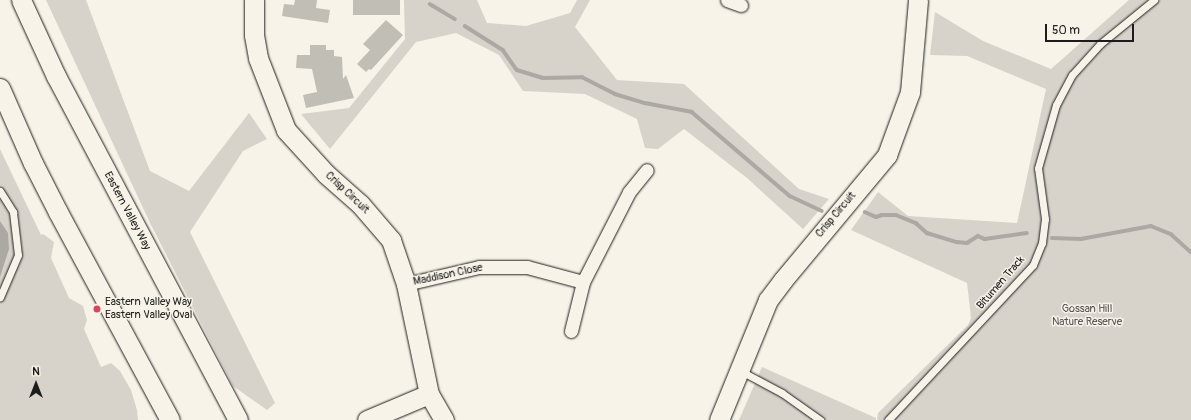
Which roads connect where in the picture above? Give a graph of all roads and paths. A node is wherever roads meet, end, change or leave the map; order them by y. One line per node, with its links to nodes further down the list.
1 (21, 0): 16 (street, Eastern Valley Way)
2 (254, 0): 11 (street, Crisp Circuit)
3 (727, 0): 6 (street)
4 (918, 0): 14 (street, Crisp Circuit)
5 (1154, 0): 23 (lane, Bitumen Track)
6 (741, 5)
7 (0, 88): 17 (street)
8 (647, 170): 10 (street)
9 (1, 194): 12 (lane)
10 (583, 282): 11 (street, Maddison Close); 13 (street)
11 (406, 284): 15 (street, Crisp Circuit)
12 (0, 297)
13 (571, 331)
14 (739, 370): 21 (street, Crisp Circuit); 22 (lane)
15 (429, 394): 19 (street); 20 (street, Crisp Circuit)
16 (235, 414): 18 (street)
17 (170, 420)
18 (250, 420)
19 (367, 420)
20 (444, 420)
21 (719, 420)
22 (820, 420)
23 (888, 420)

